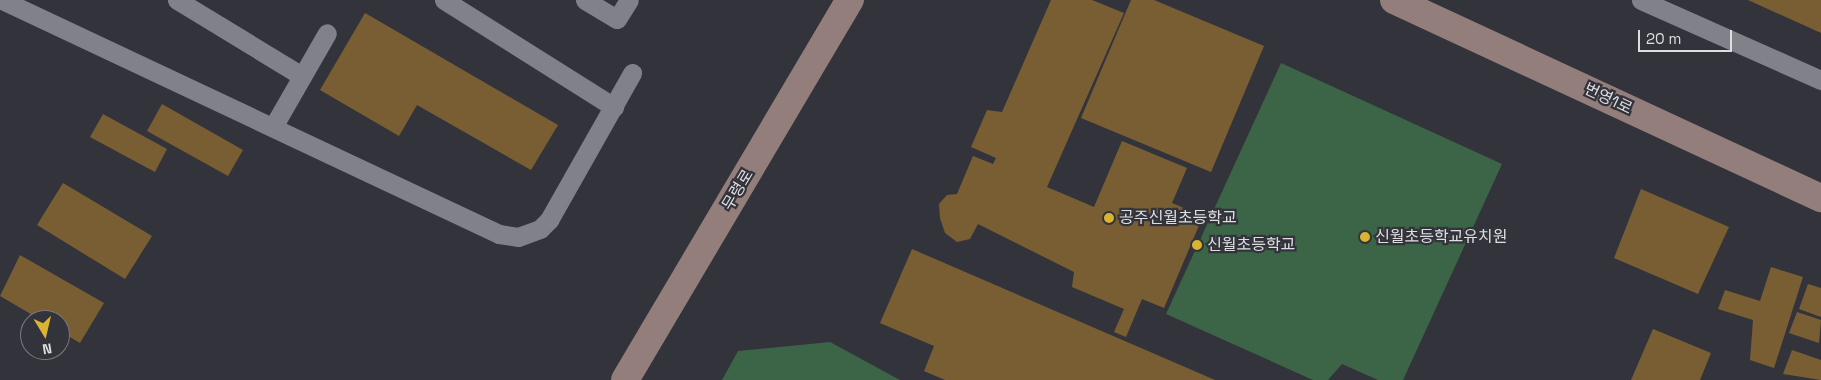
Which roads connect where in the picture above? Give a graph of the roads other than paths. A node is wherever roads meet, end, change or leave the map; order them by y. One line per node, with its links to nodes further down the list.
1 (2, 0): 14 (lane)
2 (177, 0): 11 (lane)
3 (444, 0): 13 (lane)
4 (585, 0): 5 (lane)
5 (629, 0)
6 (850, 0): 16 (main road, 무령로)
7 (1394, 0): 15 (main road, 번영1로)
8 (1641, 0): 12 (lane)
9 (327, 33): 11 (lane)
10 (632, 73): 13 (lane)
11 (302, 76): 14 (lane)
12 (1821, 80)
13 (614, 107): 14 (lane)
14 (272, 127)
15 (1821, 198)
16 (625, 380)

